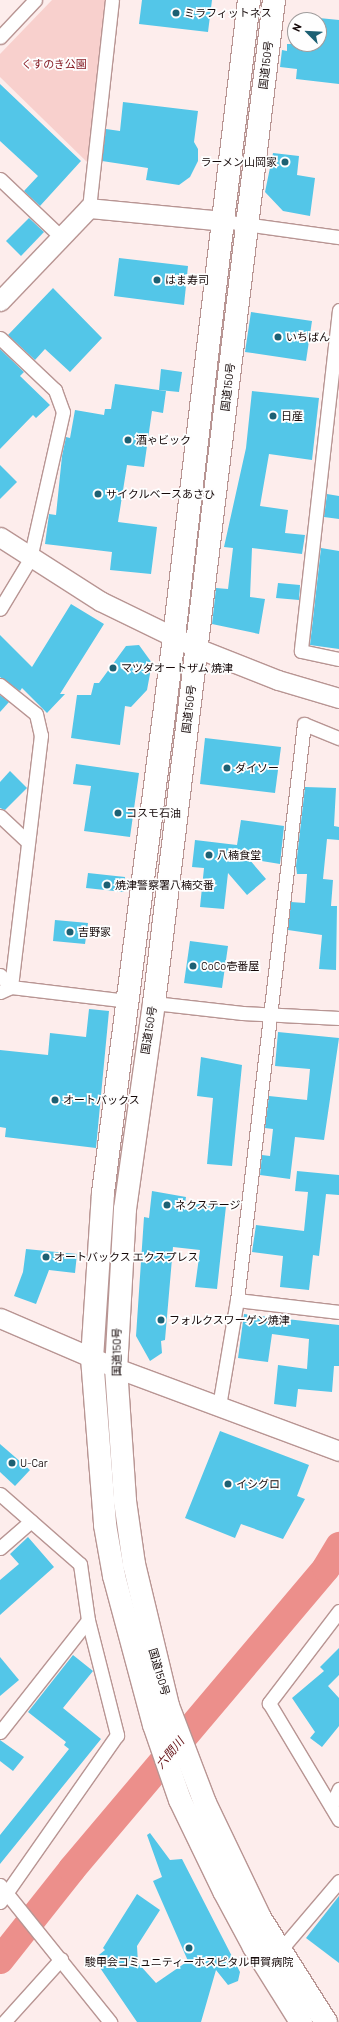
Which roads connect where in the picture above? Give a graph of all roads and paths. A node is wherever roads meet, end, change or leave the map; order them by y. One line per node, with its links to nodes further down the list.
1 (35, 0): 5 (street)
2 (112, 0): 7 (street)
3 (249, 0): 8 (highway, 国道150号)
4 (274, 0): 9 (highway, 国道150号)
5 (0, 37)
6 (0, 179): 10 (street)
7 (89, 208): 8 (street); 10 (street)
8 (223, 220): 9 (street); 18 (highway, 国道150号)
9 (248, 224): 11 (street); 19 (highway, 国道150号)
10 (60, 236): 12 (street)
11 (339, 237)
12 (0, 301)
13 (339, 310): 20 (street)
14 (0, 338): 16 (street)
15 (0, 537): 16 (street)
16 (30, 559): 17 (street); 18 (street)
17 (0, 609)
18 (174, 638): 19 (street); 28 (highway, 国道150号)
19 (197, 648): 22 (street); 29 (highway, 国道150号)
20 (339, 659)
21 (0, 685): 25 (street)
22 (339, 698)
23 (339, 738): 30 (street)
24 (0, 816): 25 (street)
25 (28, 842): 27 (street)
26 (0, 975): 27 (street)
27 (6, 989): 28 (street)
28 (129, 1001): 35 (highway, 国道150号)
29 (154, 1003): 30 (street); 36 (highway, 国道150号)
30 (271, 1016): 31 (street); 32 (street)
31 (339, 1018)
32 (237, 1300): 33 (street); 37 (street)
33 (339, 1312)
34 (0, 1318): 35 (street)
35 (92, 1358): 36 (street); 54 (highway, 国道150号)
36 (116, 1368): 37 (street); 50 (highway, 国道150号)
37 (219, 1406): 38 (street)
38 (339, 1452)
39 (0, 1494): 40 (street)
40 (32, 1521): 41 (street); 43 (street)
41 (0, 1548)
42 (339, 1611): 46 (street)
43 (88, 1620): 44 (street); 49 (street)
44 (0, 1732)
45 (339, 1789): 46 (street)
46 (331, 1806): 47 (street)
47 (339, 1820)
48 (339, 1881): 50 (street)
49 (2, 1894): 51 (street)
50 (282, 1948): 55 (highway, 国道150号)
51 (57, 1955): 52 (street); 53 (street)
52 (4, 2022)
53 (110, 2022)
54 (301, 2022)
55 (326, 2022)

